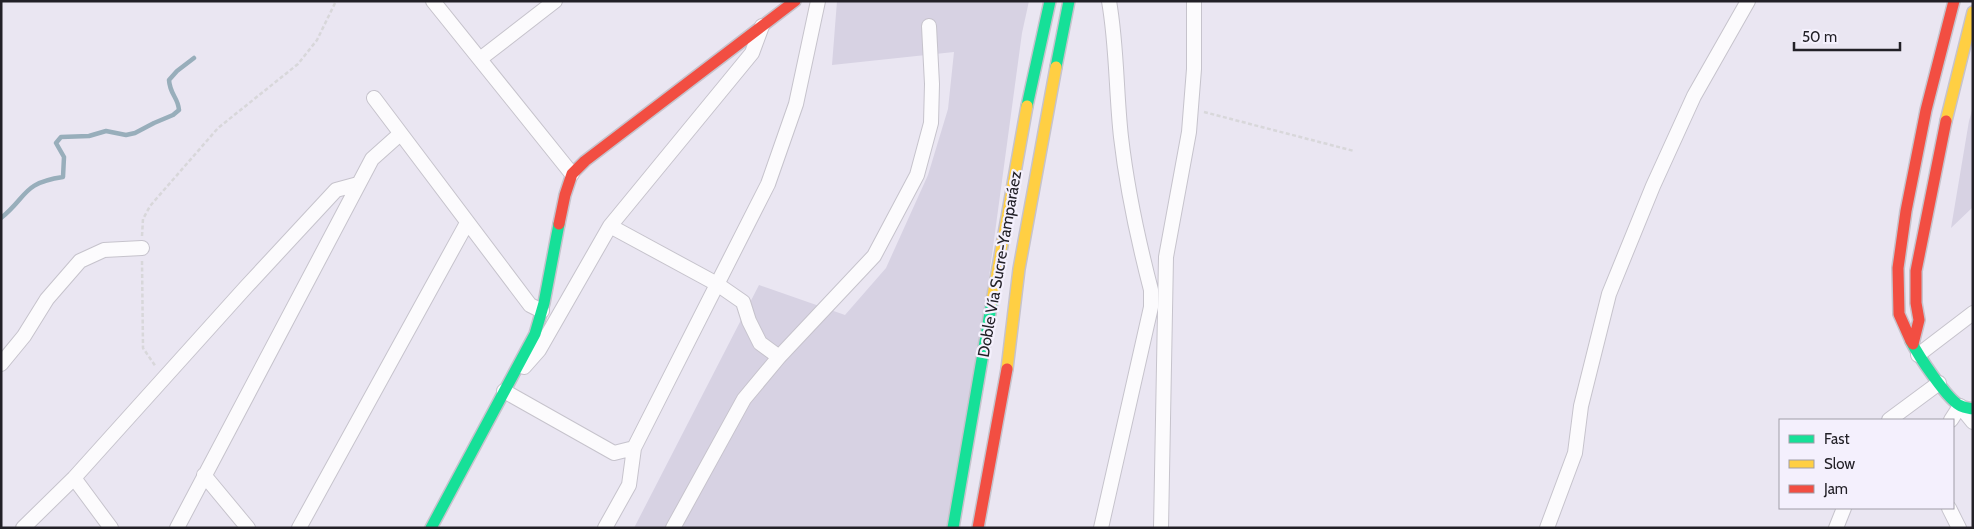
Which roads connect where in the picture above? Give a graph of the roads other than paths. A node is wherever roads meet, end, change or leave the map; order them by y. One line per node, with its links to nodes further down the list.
1 (432, 1): 14 (street)
2 (555, 1): 14 (street)
3 (795, 1): 12 (main road)
4 (818, 1): 22 (street)
5 (1050, 1): 49 (main road, Doble Vía Sucre-Yamparáez)
6 (1069, 1): 50 (main road, Doble Vía Sucre-Yamparáez)
7 (1109, 1): 23 (street)
8 (1194, 1): 24 (street)
9 (1748, 1): 53 (street)
10 (1954, 1): 27 (main road)
11 (1973, 12): 27 (main road)
12 (762, 26): 17 (main road); 20 (street)
13 (929, 26): 28 (street)
14 (480, 59): 17 (street)
15 (374, 98): 16 (street)
16 (400, 134): 18 (street); 19 (street)
17 (572, 174): 25 (main road)
18 (358, 184): 37 (street); 38 (street)
19 (468, 223): 25 (street); 45 (street)
20 (610, 226): 22 (street); 31 (street)
21 (142, 248): 29 (street)
22 (717, 284): 28 (street); 36 (street)
23 (1151, 290): 24 (street); 51 (street)
24 (1166, 295): 52 (street)
25 (542, 311): 31 (main road)
26 (1973, 313): 27 (street)
27 (1916, 350): 30 (main road)
28 (779, 357): 48 (street)
29 (1, 364)
30 (1939, 382): 32 (main road); 33 (street)
31 (507, 386): 36 (street); 46 (main road)
32 (1966, 407): 34 (street); 35 (street)
33 (1891, 419)
34 (1952, 419)
35 (1973, 422)
36 (634, 448): 47 (street)
37 (204, 475): 43 (street); 44 (street)
38 (74, 478): 41 (street); 42 (street)
39 (1844, 509): 54 (street)
40 (1950, 509): 55 (street)
41 (23, 528)
42 (111, 528)
43 (177, 528)
44 (248, 528)
45 (299, 528)
46 (431, 528)
47 (605, 528)
48 (673, 528)
49 (952, 528)
50 (978, 528)
51 (1101, 528)
52 (1161, 528)
53 (1547, 528)
54 (1836, 528)
55 (1959, 528)

